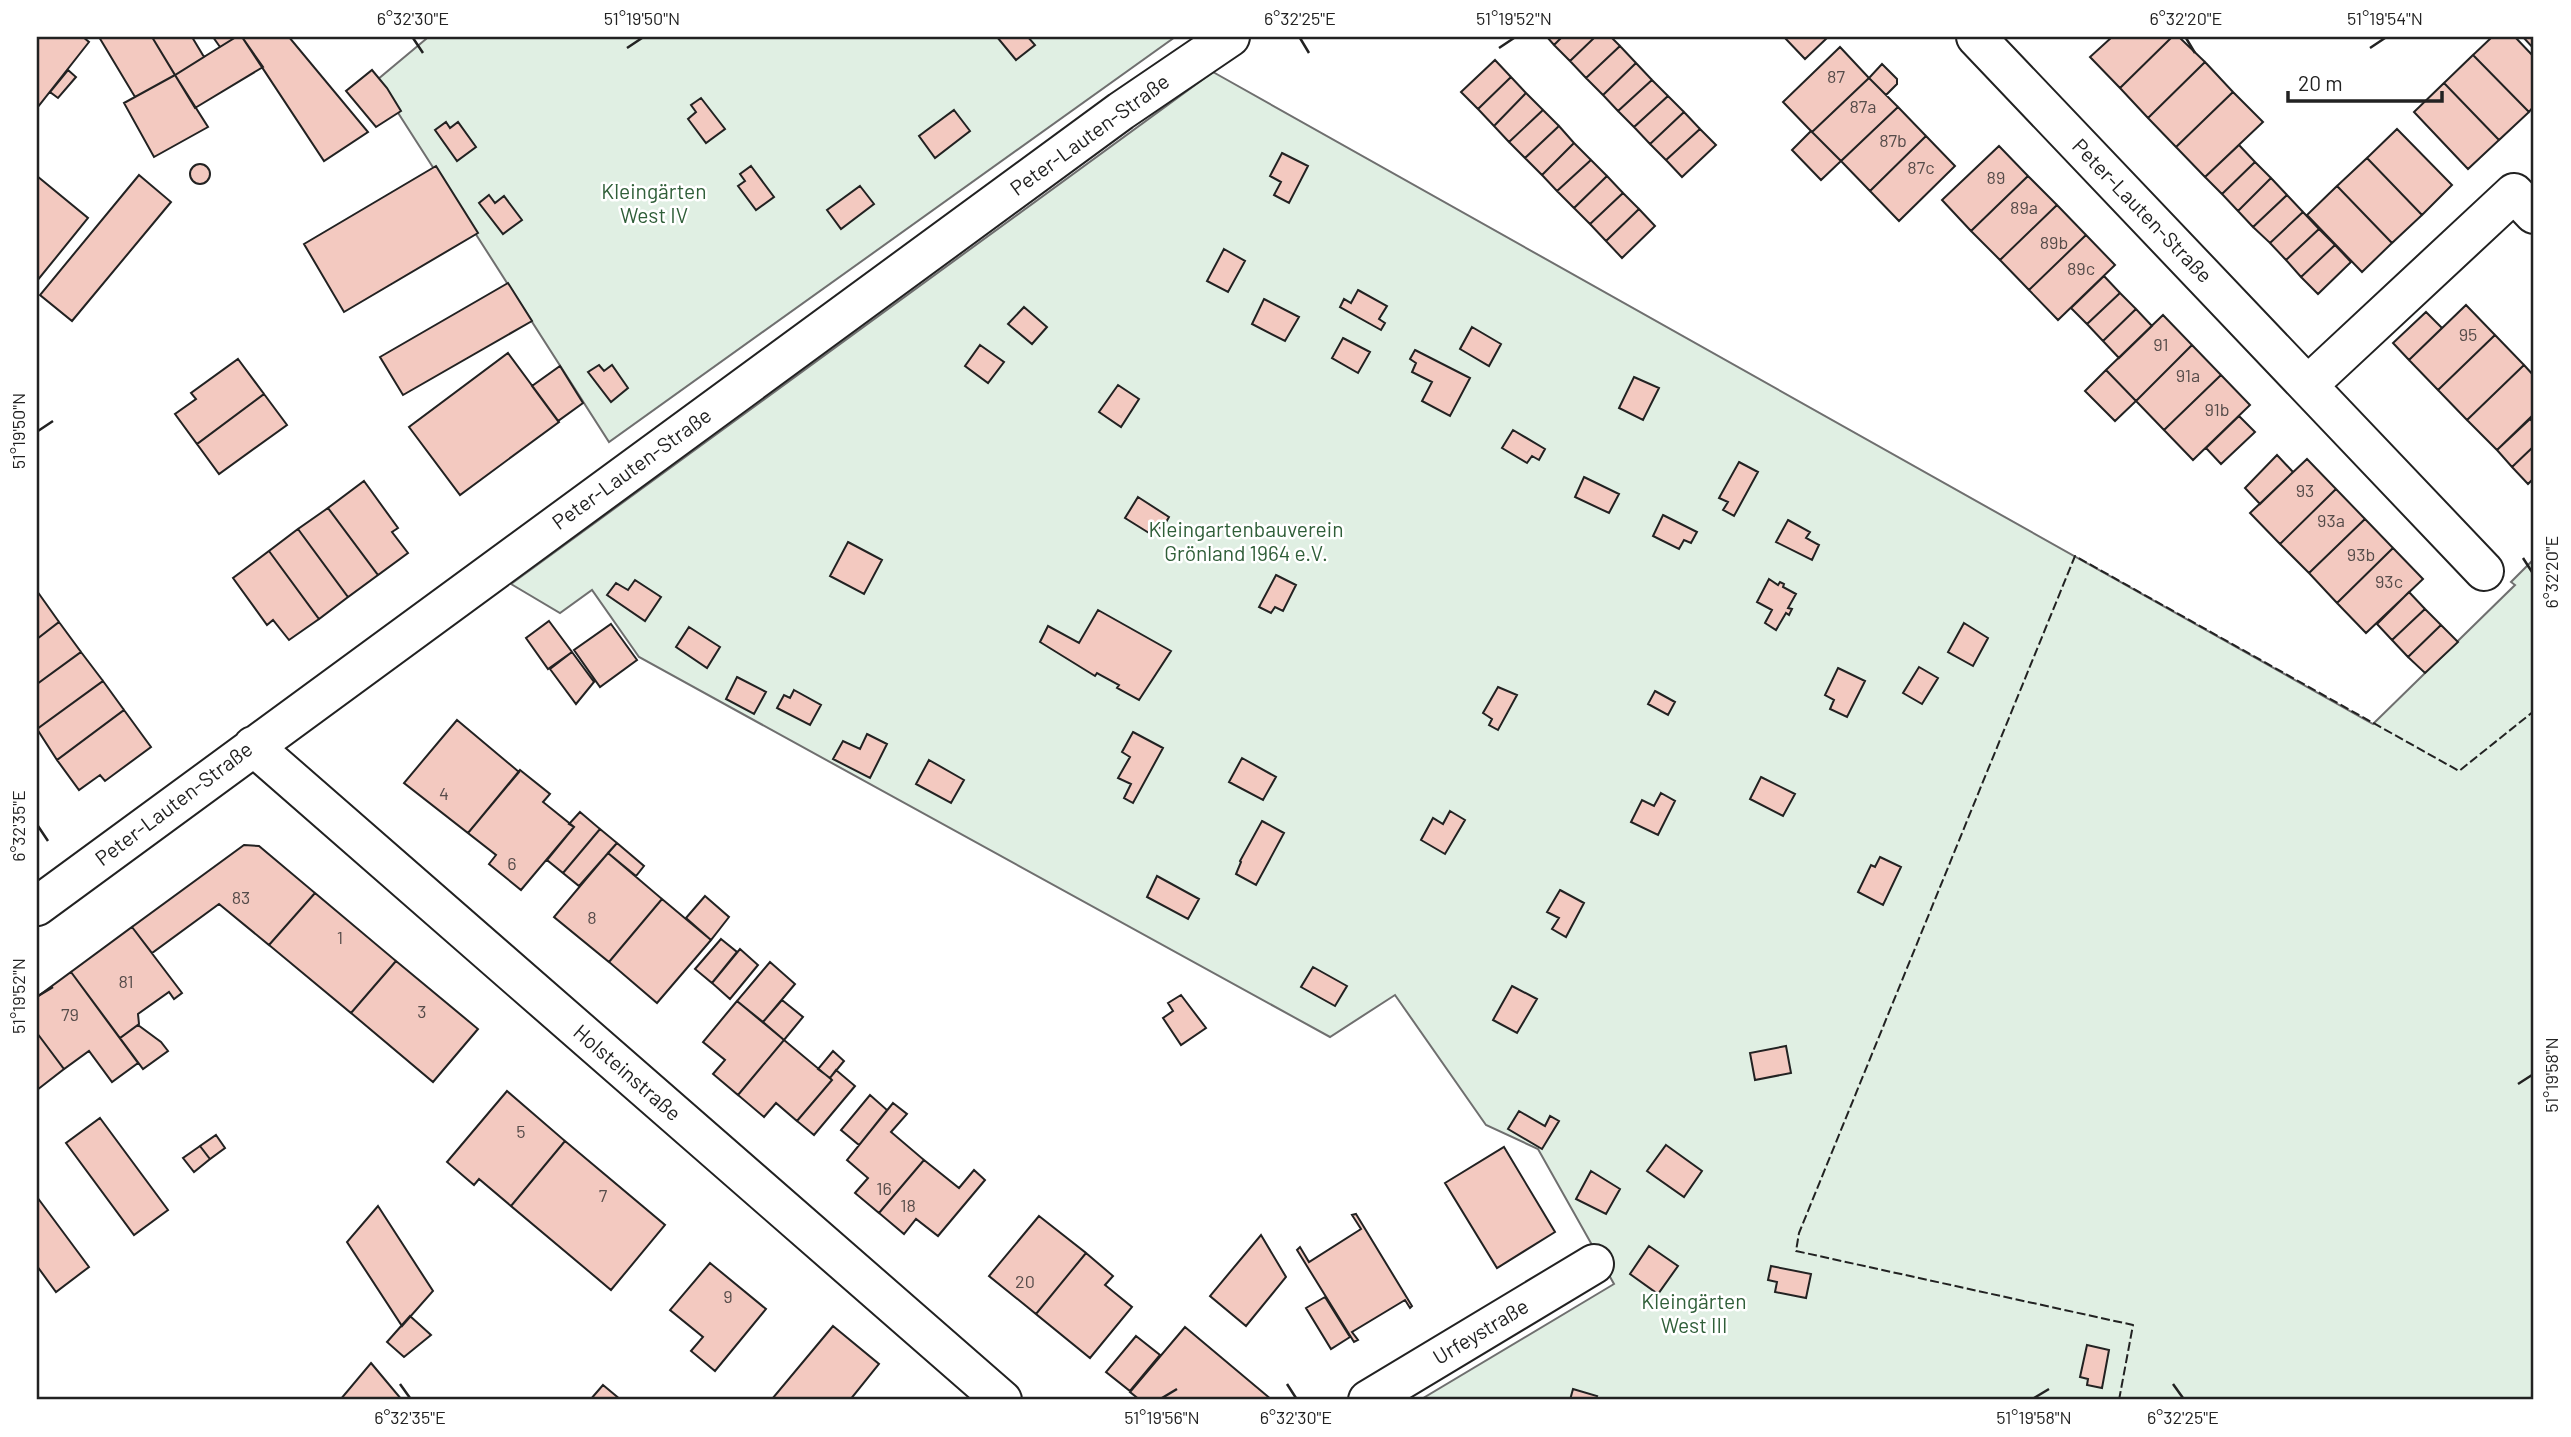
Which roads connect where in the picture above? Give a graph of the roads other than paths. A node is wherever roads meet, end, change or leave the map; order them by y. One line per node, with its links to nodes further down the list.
1 (1230, 37): 6 (street, Peter-Lauten-Straße)
2 (1976, 37): 4 (street, Peter-Lauten-Straße)
3 (2534, 214): 4 (street)
4 (2308, 385): 5 (street, Peter-Lauten-Straße)
5 (2484, 570)
6 (253, 746): 7 (street, Peter-Lauten-Straße); 9 (street, Holsteinstraße)
7 (37, 906)
8 (1594, 1264): 10 (street, Urfeystraße)
9 (1002, 1400)
10 (1368, 1400)

